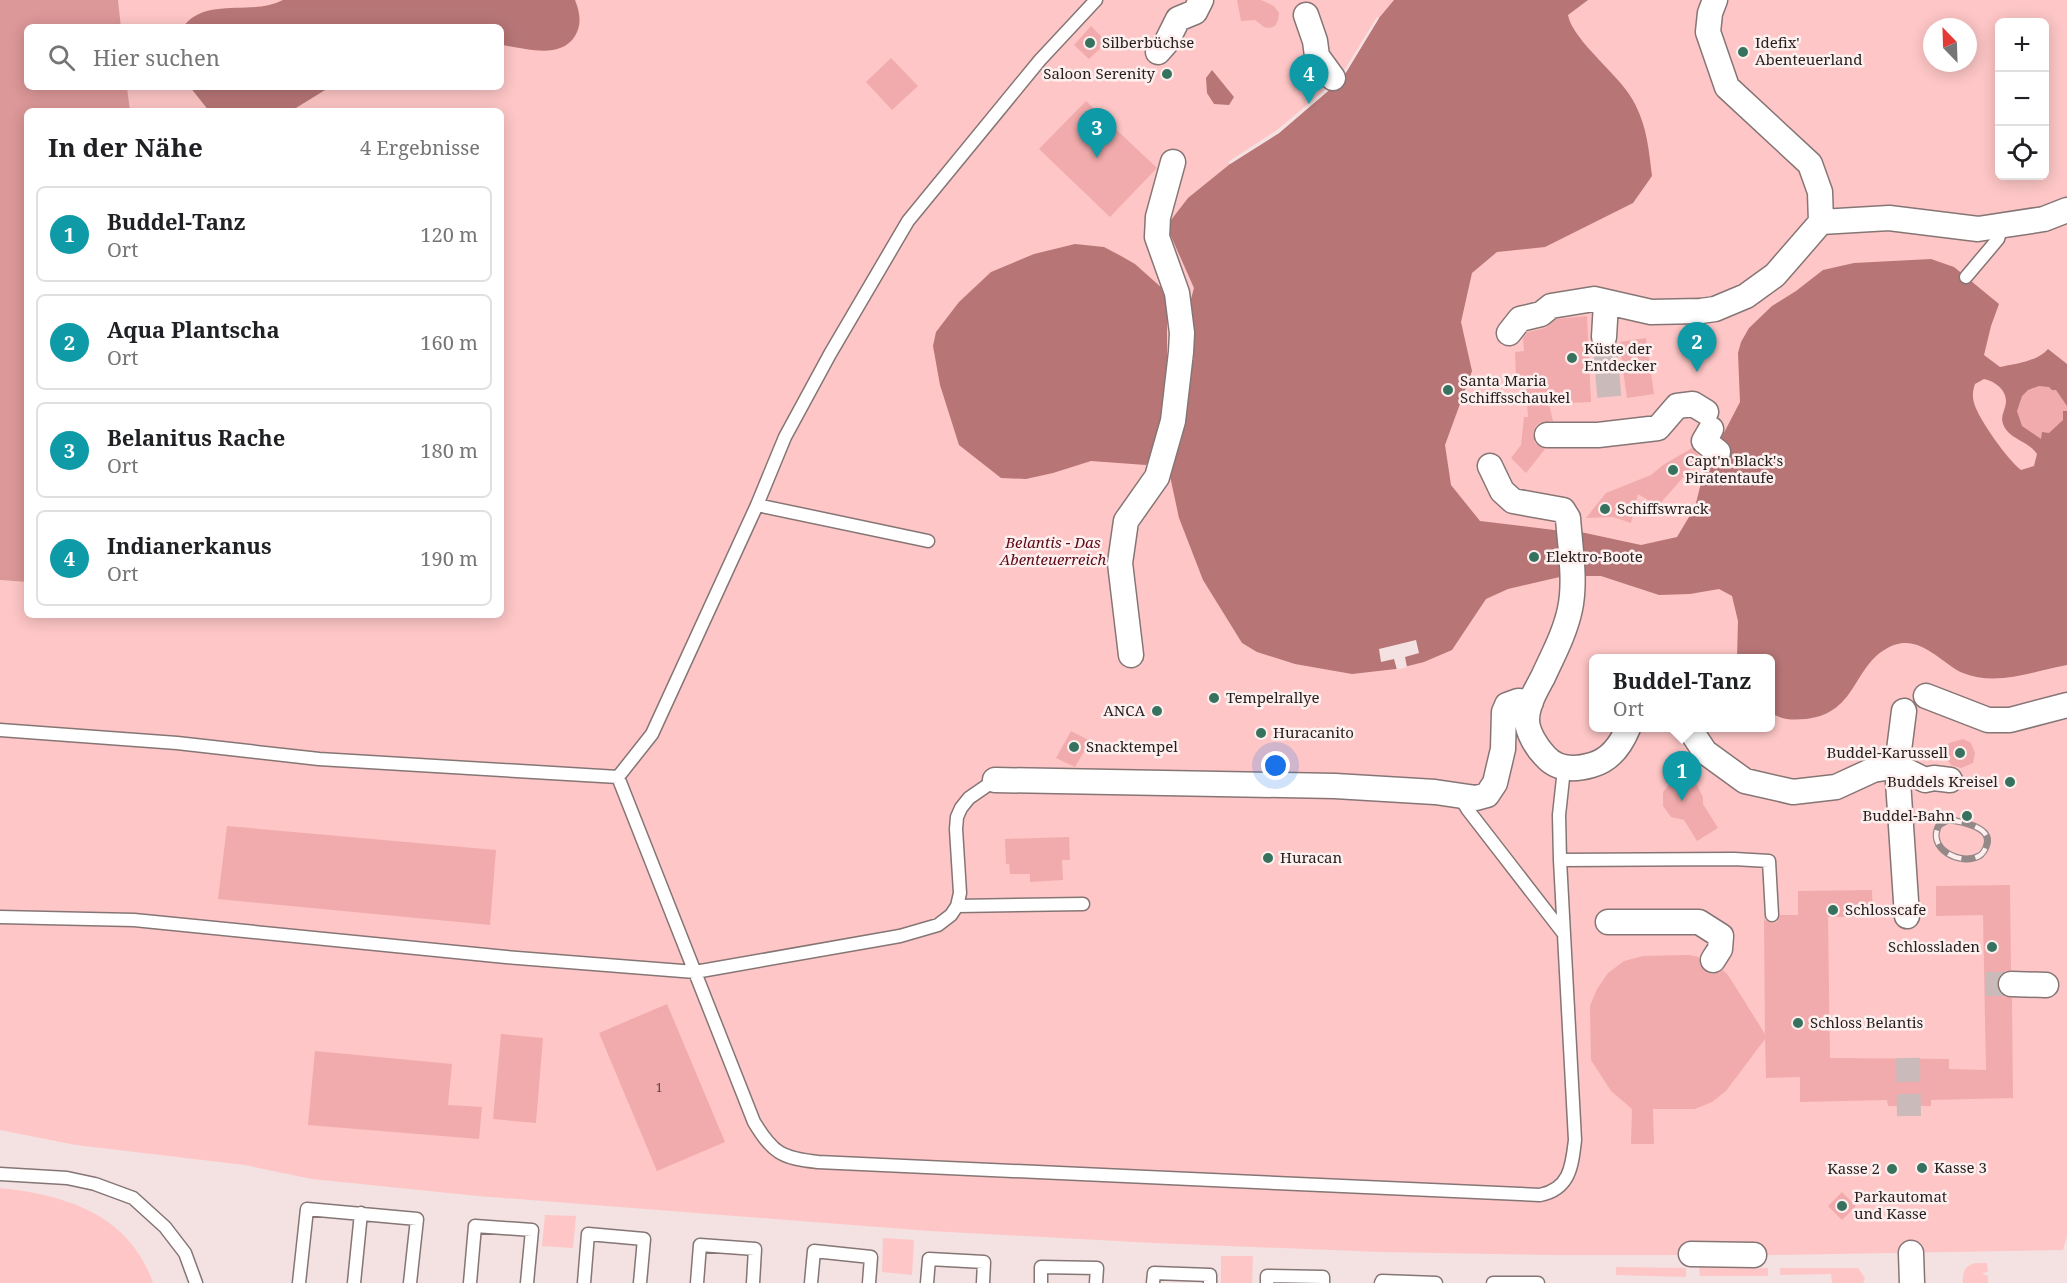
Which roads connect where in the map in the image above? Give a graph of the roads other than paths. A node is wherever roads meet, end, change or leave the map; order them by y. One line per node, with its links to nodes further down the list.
1 (1096, 0): 18 (lane)
2 (1201, 0): 5 (street)
3 (1715, 0): 9 (street)
4 (1306, 15): 6 (street)
5 (1158, 52)
6 (1333, 78)
7 (1173, 162): 20 (street)
8 (2067, 210): 10 (street)
9 (1821, 222): 10 (street); 12 (street)
10 (2002, 226): 11 (lane)
11 (1966, 277)
12 (1606, 303): 13 (street); 14 (street)
13 (1509, 333)
14 (1604, 337)
15 (1710, 433): 16 (street)
16 (1546, 435)
17 (1490, 466): 22 (street)
18 (758, 505): 19 (lane); 30 (lane)
19 (928, 540)
20 (1131, 655)
21 (1926, 696): 23 (street)
22 (1531, 702): 29 (street); 33 (street)
23 (2067, 705)
24 (1904, 711): 28 (street)
25 (0, 729): 30 (lane)
26 (1626, 732): 29 (street)
27 (1692, 732): 28 (street)
28 (1897, 766): 32 (street); 38 (street)
29 (1564, 769): 34 (lane)
30 (618, 777): 43 (lane)
31 (995, 780): 33 (street); 36 (lane)
32 (1950, 780)
33 (1460, 797): 41 (lane)
34 (1560, 860): 37 (lane); 41 (lane)
35 (1083, 904): 36 (lane)
36 (957, 906): 43 (lane)
37 (1772, 915)
38 (1907, 916)
39 (0, 917): 43 (lane)
40 (1608, 922): 42 (street)
41 (1565, 935): 43 (lane)
42 (1713, 960)
43 (695, 972)
44 (2011, 984): 45 (street)
45 (2046, 985)
46 (0, 1167): 48 (lane)
47 (0, 1174): 48 (lane)
48 (31, 1176): 53 (lane)
49 (361, 1214): 54 (lane); 55 (lane); 56 (lane)
50 (1691, 1254): 52 (street)
51 (1911, 1254): 77 (street)
52 (1754, 1255)
53 (196, 1283)
54 (299, 1283)
55 (354, 1283)
56 (410, 1283)
57 (470, 1283): 58 (lane)
58 (527, 1283)
59 (584, 1283): 60 (lane)
60 (640, 1283)
61 (697, 1283): 62 (lane)
62 (753, 1283)
63 (811, 1283): 64 (lane)
64 (869, 1283)
65 (927, 1283): 66 (lane)
66 (983, 1283)
67 (1041, 1283): 68 (lane)
68 (1096, 1283)
69 (1153, 1283): 70 (lane)
70 (1210, 1283)
71 (1267, 1283): 72 (lane)
72 (1323, 1283)
73 (1382, 1283): 74 (lane)
74 (1436, 1283)
75 (1493, 1283): 76 (lane)
76 (1538, 1283)
77 (1912, 1283)

